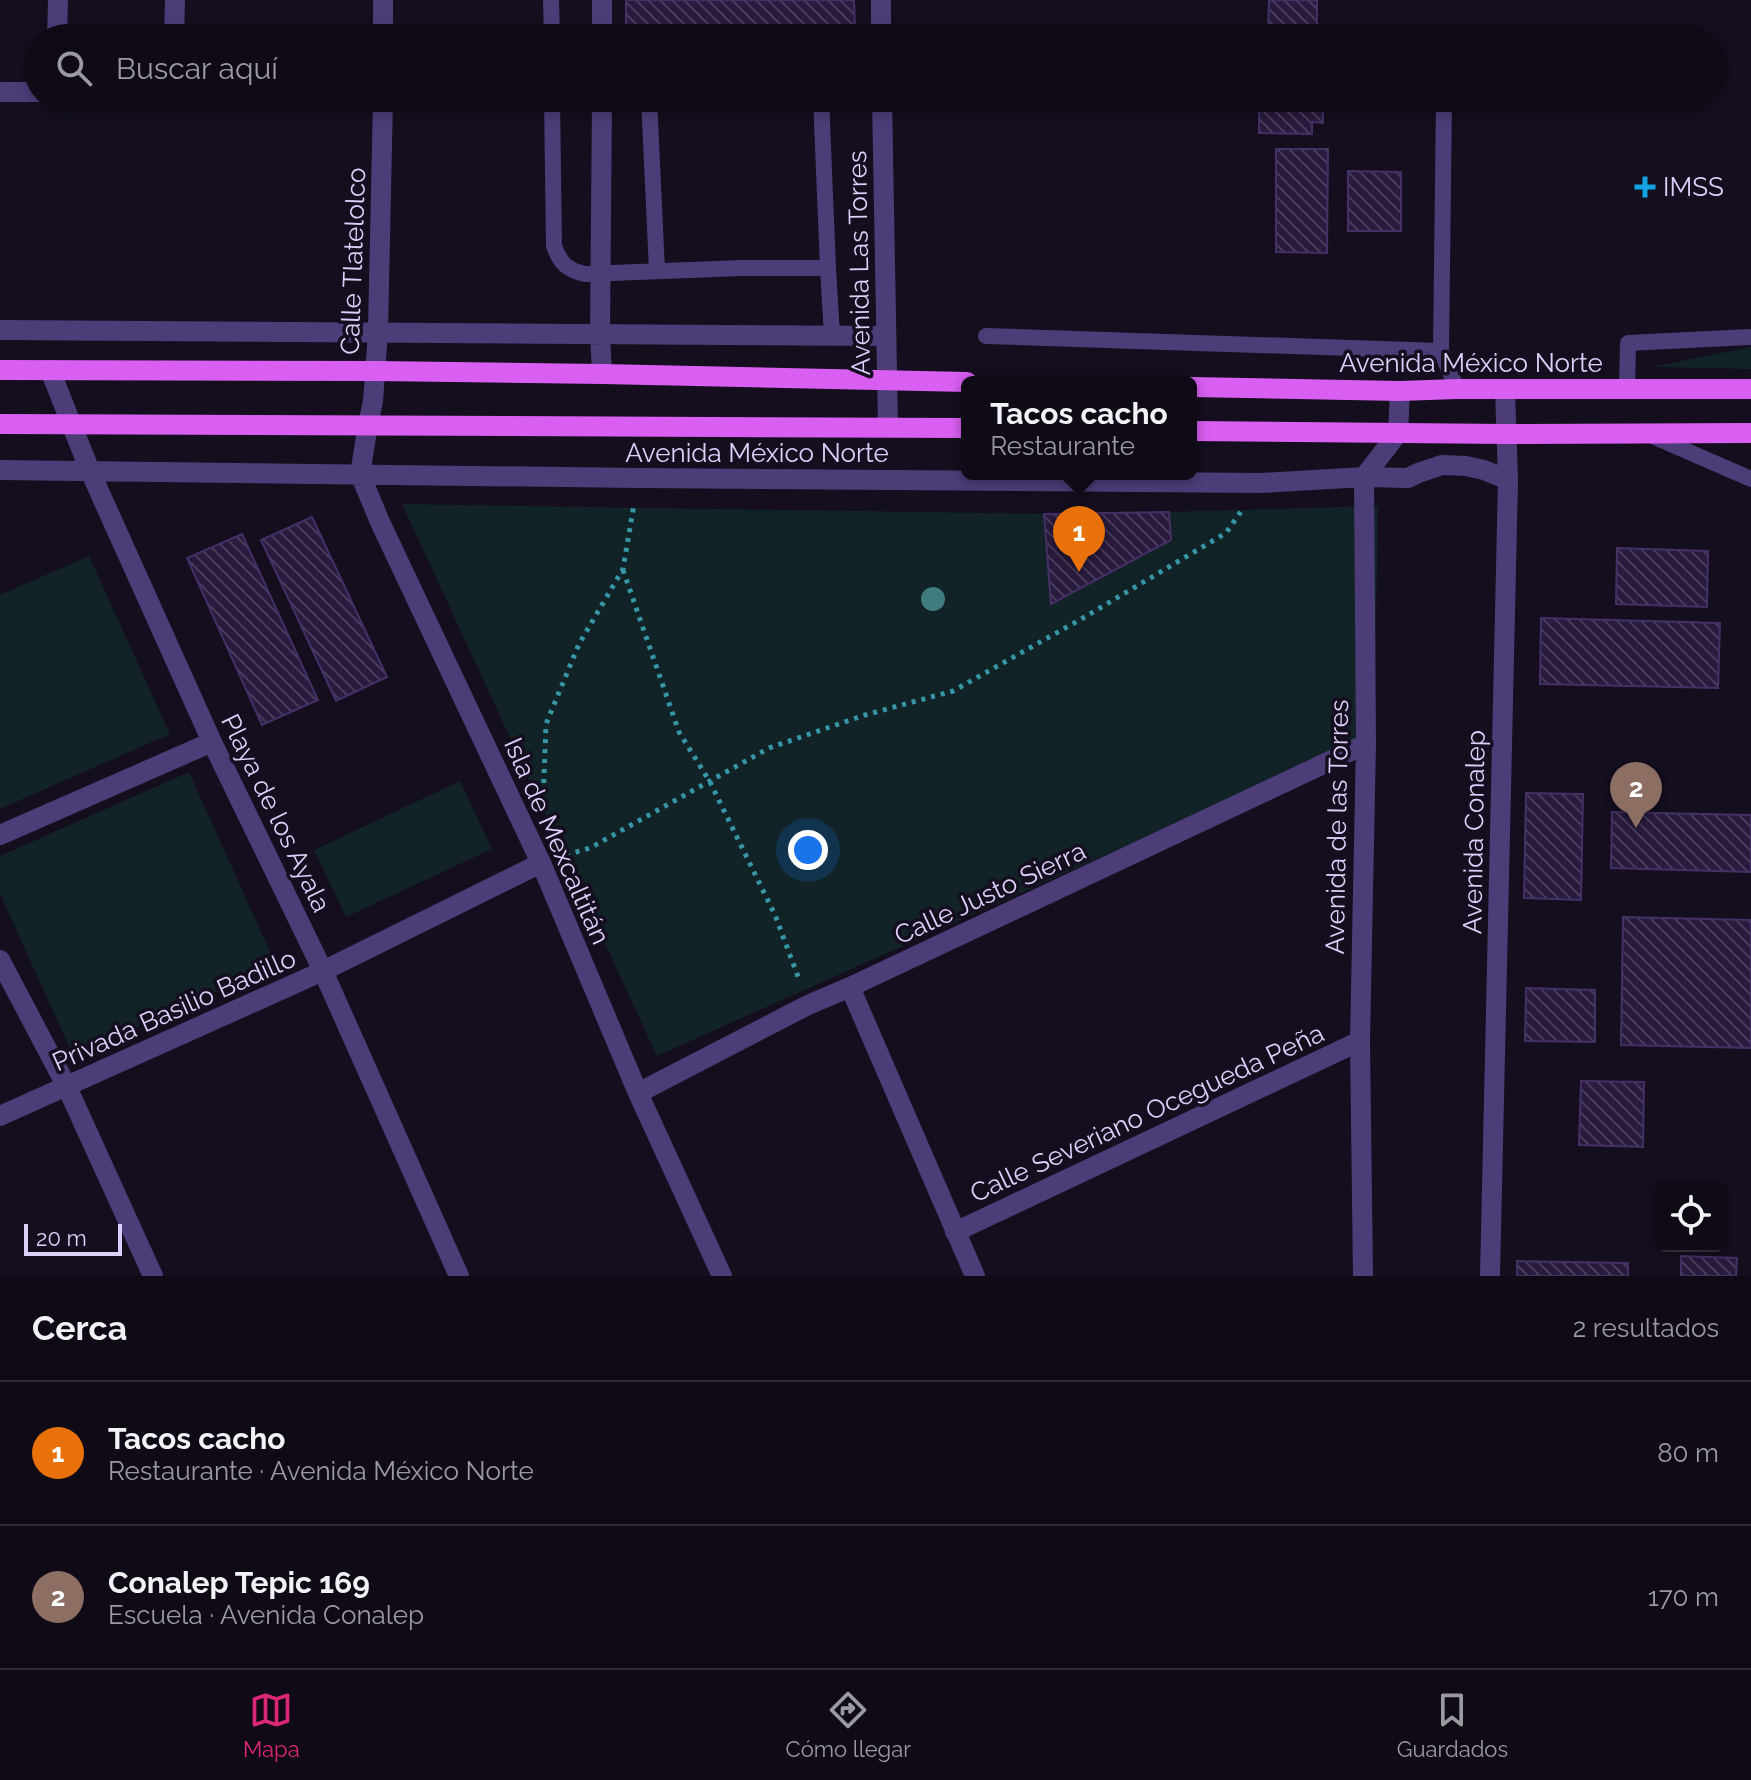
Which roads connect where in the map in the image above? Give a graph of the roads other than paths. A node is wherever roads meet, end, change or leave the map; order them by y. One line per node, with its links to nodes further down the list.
1 (58, 0): 7 (street)
2 (175, 0): 8 (street)
3 (383, 0): 9 (street)
4 (551, 0): 10 (lane)
5 (602, 0): 11 (street)
6 (881, 0): 12 (street)
7 (57, 24)
8 (174, 24)
9 (383, 24)
10 (552, 24)
11 (602, 24)
12 (881, 24)
13 (0, 92): 14 (street)
14 (24, 92)
15 (383, 112): 26 (street, Calle Tlatelolco)
16 (552, 112): 24 (lane)
17 (602, 112): 24 (street)
18 (650, 112): 23 (lane)
19 (822, 112): 22 (lane)
20 (882, 112): 29 (street, Avenida Las Torres)
21 (1444, 112): 32 (lane)
22 (828, 268): 23 (lane); 28 (lane)
23 (657, 271): 24 (lane)
24 (601, 273): 27 (street)
25 (0, 330): 26 (street)
26 (378, 332): 27 (street); 35 (street, Calle Tlatelolco)
27 (600, 333): 28 (street); 36 (street)
28 (832, 336): 29 (street)
29 (886, 336): 37 (street, Avenida Las Torres)
30 (986, 336): 32 (lane)
31 (1749, 337): 41 (lane)
32 (1441, 351): 40 (lane)
33 (0, 370): 34 (main road)
34 (50, 370): 35 (main road); 46 (street, Playa de los Ayala)
35 (376, 371): 36 (main road); 47 (street, Calle Tlatelolco)
36 (602, 374): 37 (main road)
37 (888, 381): 38 (main road); 48 (street, Avenida Las Torres)
38 (961, 382)
39 (1197, 387): 44 (main road, Avenida México Norte)
40 (1457, 389): 43 (main road, Avenida México Norte); 44 (main road, Avenida México Norte)
41 (1627, 389): 42 (main road, Avenida México Norte); 43 (main road, Avenida México Norte)
42 (1751, 389)
43 (1505, 390): 53 (street, Avenida Conalep)
44 (1400, 391): 51 (street)
45 (0, 424): 46 (main road, Avenida México Norte)
46 (70, 424): 47 (main road, Avenida México Norte); 56 (street, Playa de los Ayala)
47 (368, 425): 48 (main road, Avenida México Norte); 57 (street)
48 (888, 427): 49 (main road, Avenida México Norte)
49 (961, 428)
50 (1197, 431): 51 (main road)
51 (1398, 433): 53 (main road); 58 (street)
52 (1751, 433): 54 (main road)
53 (1506, 434): 54 (main road); 60 (street, Avenida Conalep)
54 (1648, 434): 59 (lane)
55 (0, 470): 56 (street, Avenida México Norte)
56 (90, 471): 57 (street, Avenida México Norte); 61 (street, Playa de los Ayala)
57 (360, 474): 58 (street, Avenida México Norte); 64 (street, Isla de Mexcaltitán)
58 (1364, 477): 60 (street, Avenida México Norte); 62 (street, Avenida de las Torres)
59 (1751, 479)
60 (1508, 480): 78 (street, Avenida Conalep)
61 (212, 742): 63 (street); 66 (street, Playa de los Ayala)
62 (1366, 744): 67 (street, Calle Justo Sierra); 68 (street, Avenida de las Torres)
63 (0, 835)
64 (541, 863): 66 (street, Privada Basilio Badillo); 70 (street, Isla de Mexcaltitán)
65 (0, 960): 69 (street)
66 (323, 971): 69 (street, Privada Basilio Badillo); 74 (street, Playa de los Ayala)
67 (850, 987): 70 (street, Calle Justo Sierra); 72 (street)
68 (1360, 1041): 72 (street, Calle Severiano Ocegueda Peña); 77 (street, Avenida de las Torres)
69 (67, 1087): 71 (street, Privada Basilio Badillo); 73 (street)
70 (638, 1093): 75 (street, Isla de Mexcaltitán)
71 (0, 1116)
72 (955, 1232): 76 (street)
73 (153, 1276)
74 (459, 1276)
75 (722, 1276)
76 (975, 1276)
77 (1363, 1276)
78 (1490, 1276)

